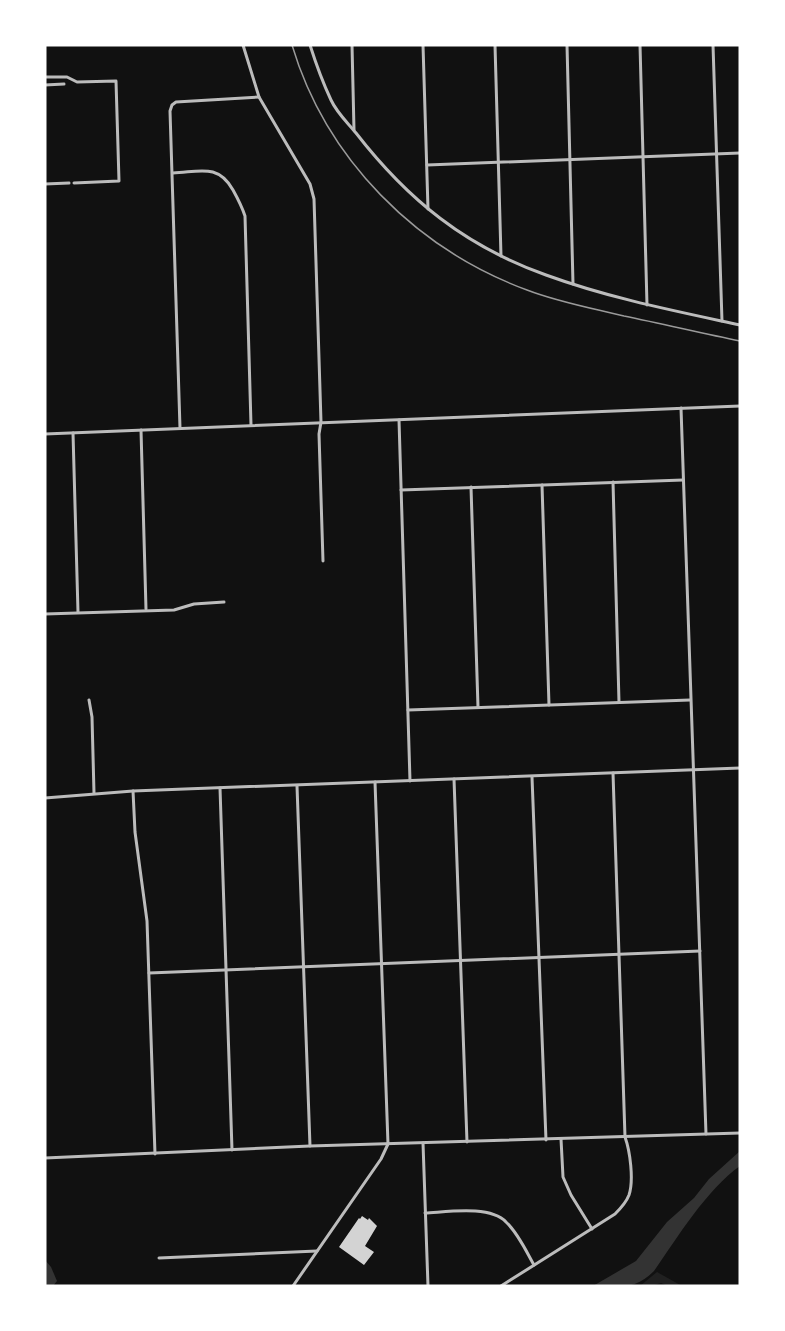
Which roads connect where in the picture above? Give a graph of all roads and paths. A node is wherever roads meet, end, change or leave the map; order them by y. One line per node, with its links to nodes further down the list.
1 (243, 45): 12 (street)
2 (310, 45): 13 (street)
3 (352, 45): 13 (street)
4 (423, 45): 19 (street)
5 (495, 45): 18 (street)
6 (567, 45): 17 (street)
7 (640, 45): 16 (street)
8 (713, 45): 15 (street)
9 (45, 77): 22 (street)
10 (64, 84): 11 (street)
11 (45, 85)
12 (259, 97): 20 (street); 33 (street)
13 (354, 131): 24 (street)
14 (740, 153): 15 (street)
15 (717, 154): 16 (street); 28 (street)
16 (643, 157): 17 (street); 27 (street)
17 (570, 160): 18 (street); 26 (street)
18 (498, 163): 19 (street); 25 (street)
19 (427, 165): 24 (street)
20 (172, 173): 34 (street); 35 (street)
21 (69, 183): 23 (street)
22 (74, 183)
23 (45, 184)
24 (428, 209): 25 (street)
25 (501, 256): 26 (street)
26 (573, 284): 27 (street)
27 (647, 305): 28 (street)
28 (722, 321): 29 (street)
29 (740, 326)
30 (740, 406): 31 (street)
31 (681, 408): 32 (street); 39 (street)
32 (399, 419): 33 (street); 43 (street)
33 (321, 422): 34 (street); 44 (street)
34 (251, 425): 35 (street)
35 (180, 428): 36 (street)
36 (141, 430): 37 (street); 46 (street)
37 (73, 433): 38 (street); 47 (street)
38 (45, 434)
39 (683, 480): 40 (street); 50 (street)
40 (613, 482): 41 (street); 51 (street)
41 (542, 485): 42 (street); 52 (street)
42 (471, 487): 43 (street); 53 (street)
43 (401, 490): 54 (street)
44 (323, 561)
45 (224, 602): 46 (street)
46 (146, 609): 47 (street)
47 (78, 612): 48 (street)
48 (45, 614)
49 (89, 700): 65 (street)
50 (690, 700): 51 (street); 56 (street)
51 (619, 702): 52 (street)
52 (549, 705): 53 (street)
53 (478, 707): 54 (street)
54 (408, 710): 60 (street)
55 (740, 768): 56 (street)
56 (693, 770): 57 (street); 67 (street)
57 (613, 773): 58 (street); 68 (street)
58 (532, 777): 59 (street); 69 (street)
59 (454, 779): 60 (street); 70 (street)
60 (410, 781): 61 (street)
61 (375, 782): 62 (street); 71 (street)
62 (297, 786): 63 (street); 72 (street)
63 (220, 788): 64 (street); 73 (street)
64 (133, 791): 65 (street); 74 (street)
65 (94, 793): 66 (street)
66 (45, 798)
67 (700, 951): 68 (street); 76 (street)
68 (618, 954): 69 (street); 77 (street)
69 (539, 958): 70 (street); 79 (street)
70 (460, 959): 71 (street); 80 (street)
71 (381, 963): 72 (street); 82 (street)
72 (304, 967): 73 (street); 83 (street)
73 (226, 970): 74 (street); 84 (street)
74 (149, 973): 85 (street)
75 (740, 1133): 76 (street)
76 (706, 1134): 77 (street)
77 (625, 1137): 78 (street); 88 (street)
78 (561, 1139): 79 (street); 88 (street)
79 (546, 1140): 80 (street)
80 (467, 1142): 81 (street)
81 (423, 1143): 82 (street); 87 (street)
82 (388, 1144): 83 (street); 89 (street)
83 (310, 1146): 84 (street)
84 (232, 1150): 85 (street)
85 (155, 1154): 86 (street)
86 (45, 1158)
87 (425, 1213): 91 (street); 93 (street)
88 (592, 1229): 91 (street)
89 (317, 1251): 90 (street); 92 (street)
90 (159, 1258)
91 (534, 1265): 94 (street)
92 (293, 1286)
93 (428, 1286)
94 (501, 1286)

